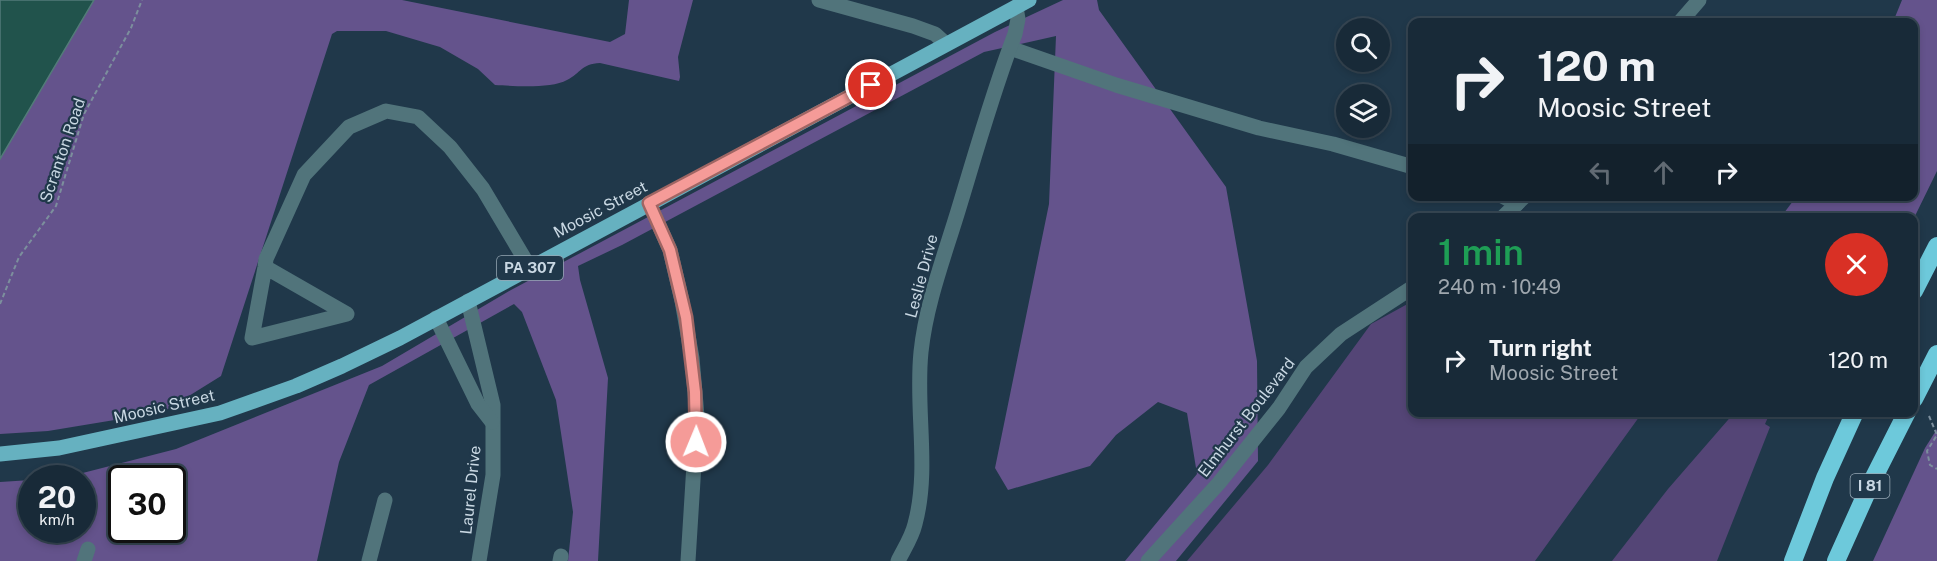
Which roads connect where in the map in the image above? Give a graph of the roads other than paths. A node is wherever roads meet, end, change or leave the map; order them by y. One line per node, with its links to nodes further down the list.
1 (819, 0): 5 (street)
2 (1699, 0): 4 (street)
3 (1023, 4): 5 (main road, Moosic Street / PA 307); 6 (street, Leslie Drive)
4 (1683, 18)
5 (946, 44): 9 (main road, Moosic Street / PA 307)
6 (1010, 48): 7 (street); 28 (street, Leslie Drive)
7 (1408, 166)
8 (1520, 201): 10 (street)
9 (649, 203): 13 (main road, Moosic Street / PA 307); 27 (street)
10 (1507, 213)
11 (1937, 246): 14 (highway)
12 (265, 267): 12 (street); 13 (street)
13 (530, 268): 16 (main road, Moosic Street / PA 307)
14 (1918, 283)
15 (1408, 289): 29 (street, Elmhurst Boulevard)
16 (468, 301): 17 (main road, Moosic Street / PA 307); 22 (street, Laurel Drive)
17 (436, 318): 22 (street); 23 (main road, Moosic Street / PA 307)
18 (1937, 354): 19 (highway)
19 (1918, 391)
20 (1853, 417): 30 (highway, I 81)
21 (1904, 417): 31 (highway, I 81)
22 (492, 422): 26 (street, Laurel Drive)
23 (0, 454)
24 (386, 500): 25 (street)
25 (369, 561)
26 (479, 561)
27 (688, 561)
28 (898, 561)
29 (1148, 561)
30 (1793, 561)
31 (1836, 561)

